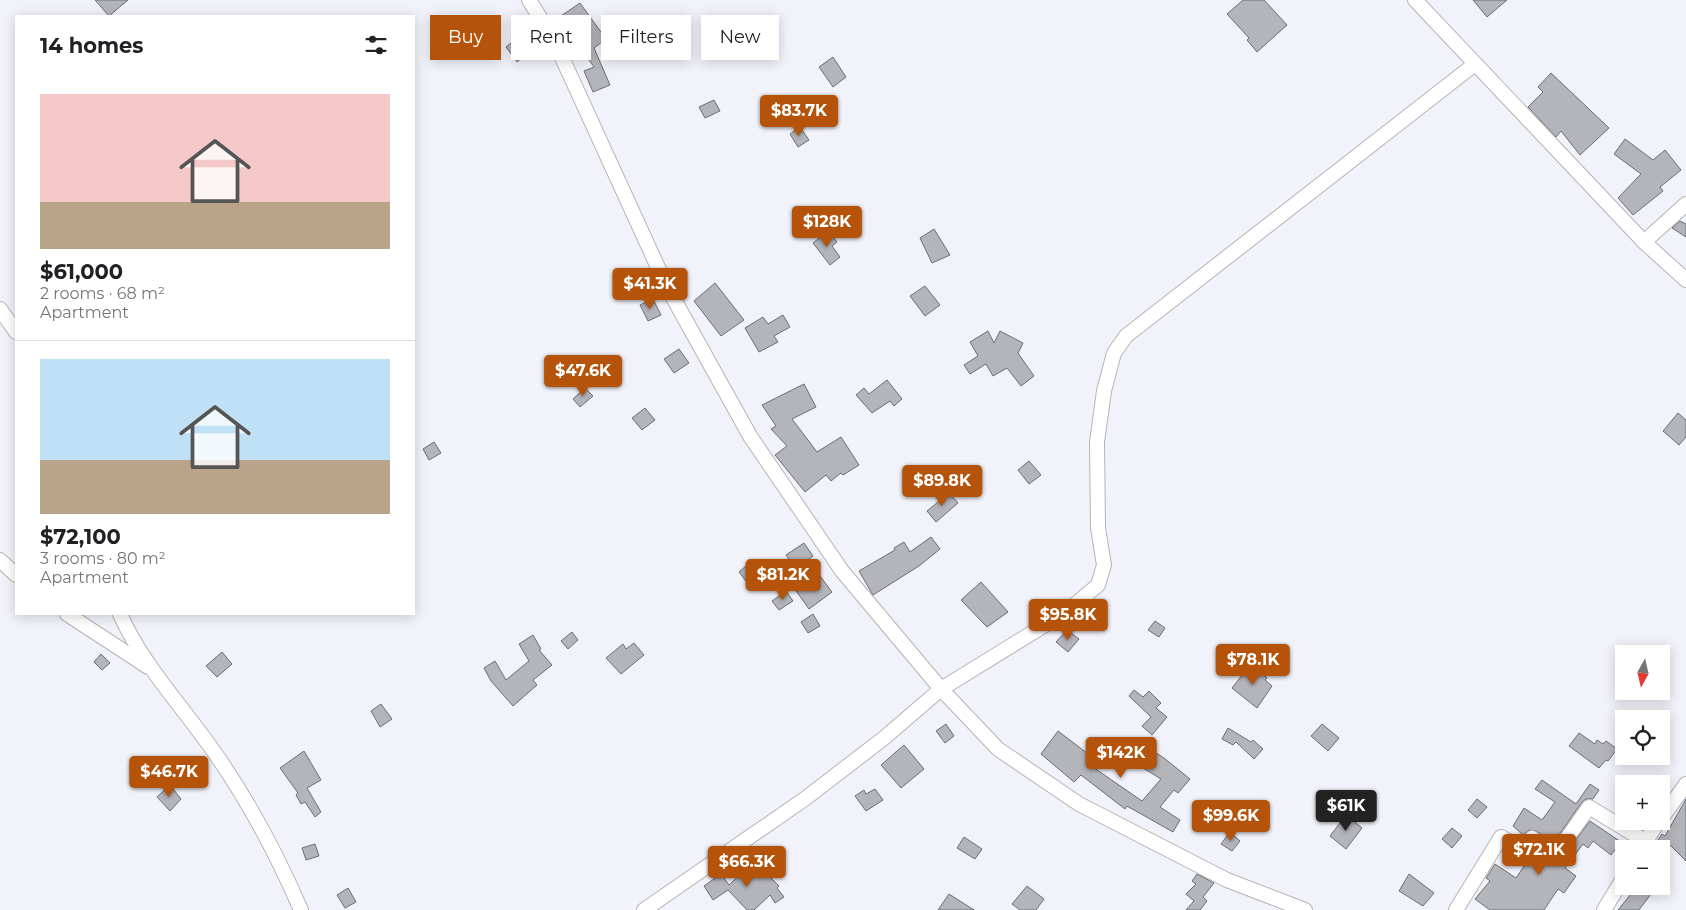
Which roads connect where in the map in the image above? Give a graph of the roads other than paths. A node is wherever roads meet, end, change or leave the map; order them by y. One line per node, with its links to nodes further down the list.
1 (529, 0): 14 (street)
2 (1415, 0): 3 (street)
3 (1475, 64): 5 (street); 14 (street)
4 (1686, 204): 5 (street)
5 (1644, 242): 6 (street)
6 (1686, 280)
7 (0, 309): 8 (street)
8 (15, 331)
9 (0, 560): 10 (street)
10 (15, 574)
11 (69, 615): 13 (street)
12 (120, 615): 13 (street)
13 (150, 668): 20 (street)
14 (941, 689): 19 (street); 21 (street)
15 (1686, 784): 16 (street)
16 (1670, 806)
17 (1636, 840): 22 (street)
18 (1615, 892): 23 (street)
19 (1302, 909)
20 (301, 910)
21 (644, 910)
22 (1456, 910)
23 (1604, 910)

